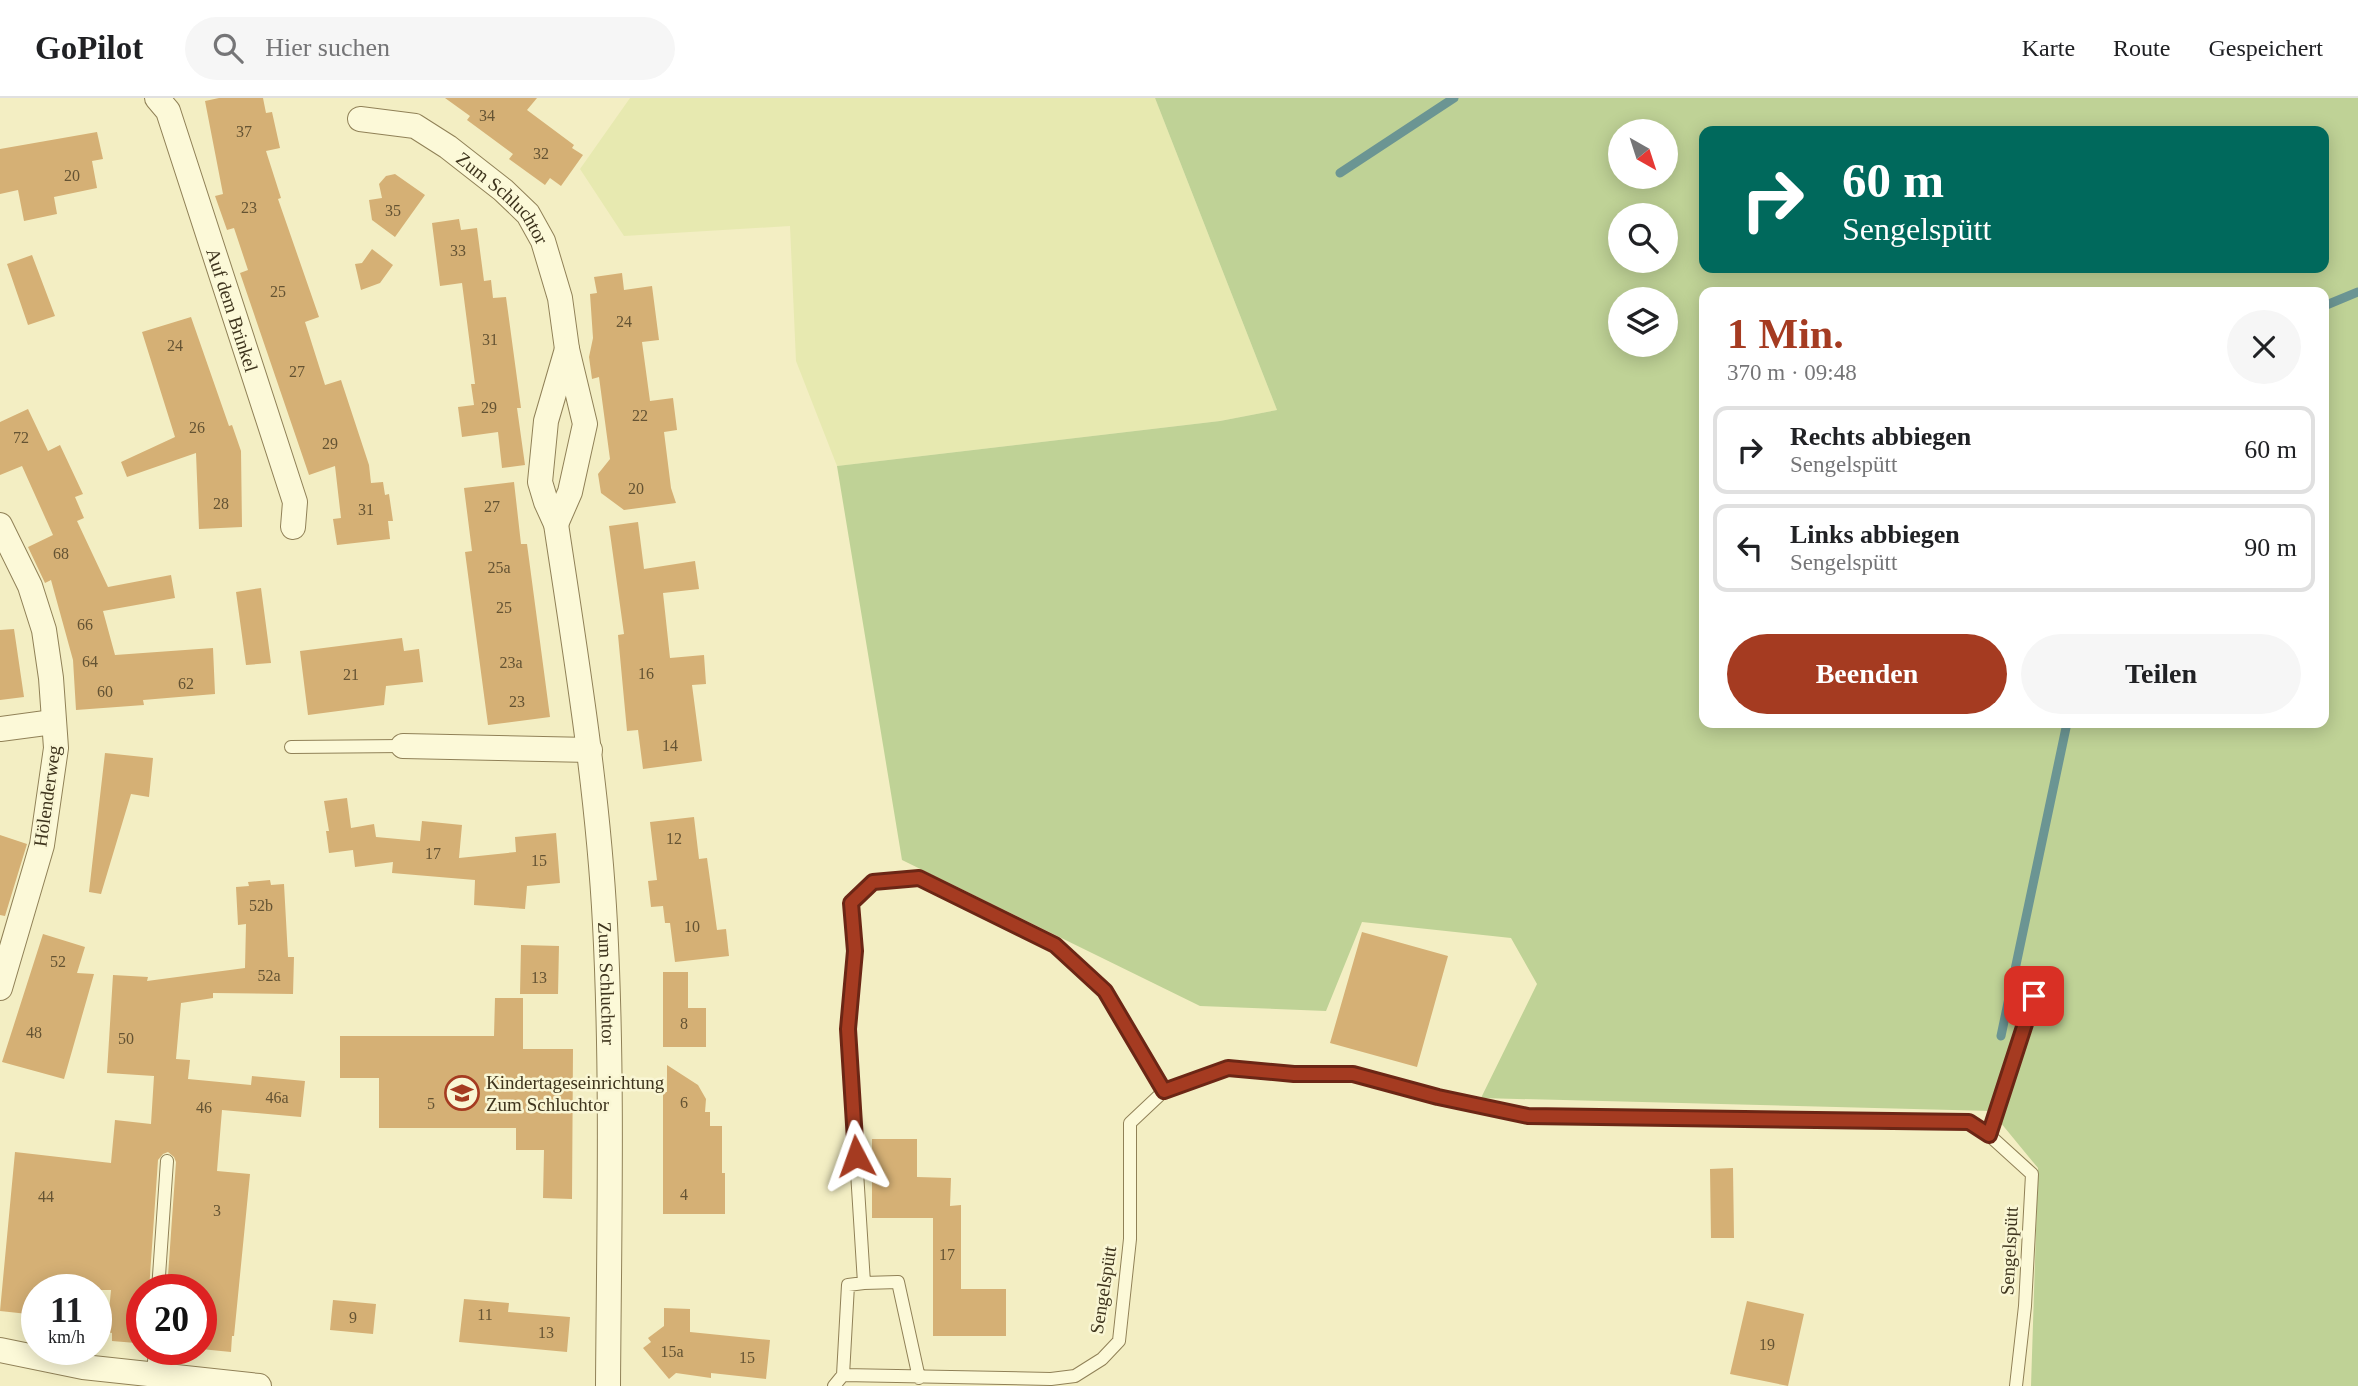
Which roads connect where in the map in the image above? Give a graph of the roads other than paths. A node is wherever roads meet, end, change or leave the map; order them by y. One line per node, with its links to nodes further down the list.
1 (157, 98): 6 (street, Auf dem Brinkel)
2 (360, 119): 3 (street, Zum Schluchtor)
3 (567, 349): 4 (street, Zum Schluchtor); 4 (street, Zum Schluchtor)
4 (556, 524): 11 (street, Zum Schluchtor)
5 (0, 525): 7 (street, Hölenderweg)
6 (292, 527)
7 (53, 722): 8 (street); 12 (street, Hölenderweg)
8 (0, 729)
9 (403, 746): 10 (lane); 11 (street)
10 (291, 747)
11 (590, 750): 25 (street, Zum Schluchtor)
12 (0, 988)
13 (2034, 996): 15 (lane)
14 (1164, 1091): 15 (lane, Sengelspütt); 18 (lane); 23 (lane, Sengelspütt)
15 (1989, 1135): 27 (lane, Sengelspütt)
16 (167, 1161): 17 (lane)
17 (160, 1274)
18 (863, 1283): 22 (lane); 23 (lane)
19 (0, 1350): 21 (street)
20 (154, 1365): 21 (lane)
21 (153, 1375): 24 (street)
22 (844, 1376): 23 (lane, Sengelspütt); 26 (lane)
23 (919, 1378)
24 (259, 1386)
25 (608, 1386)
26 (834, 1386)
27 (2016, 1386)

